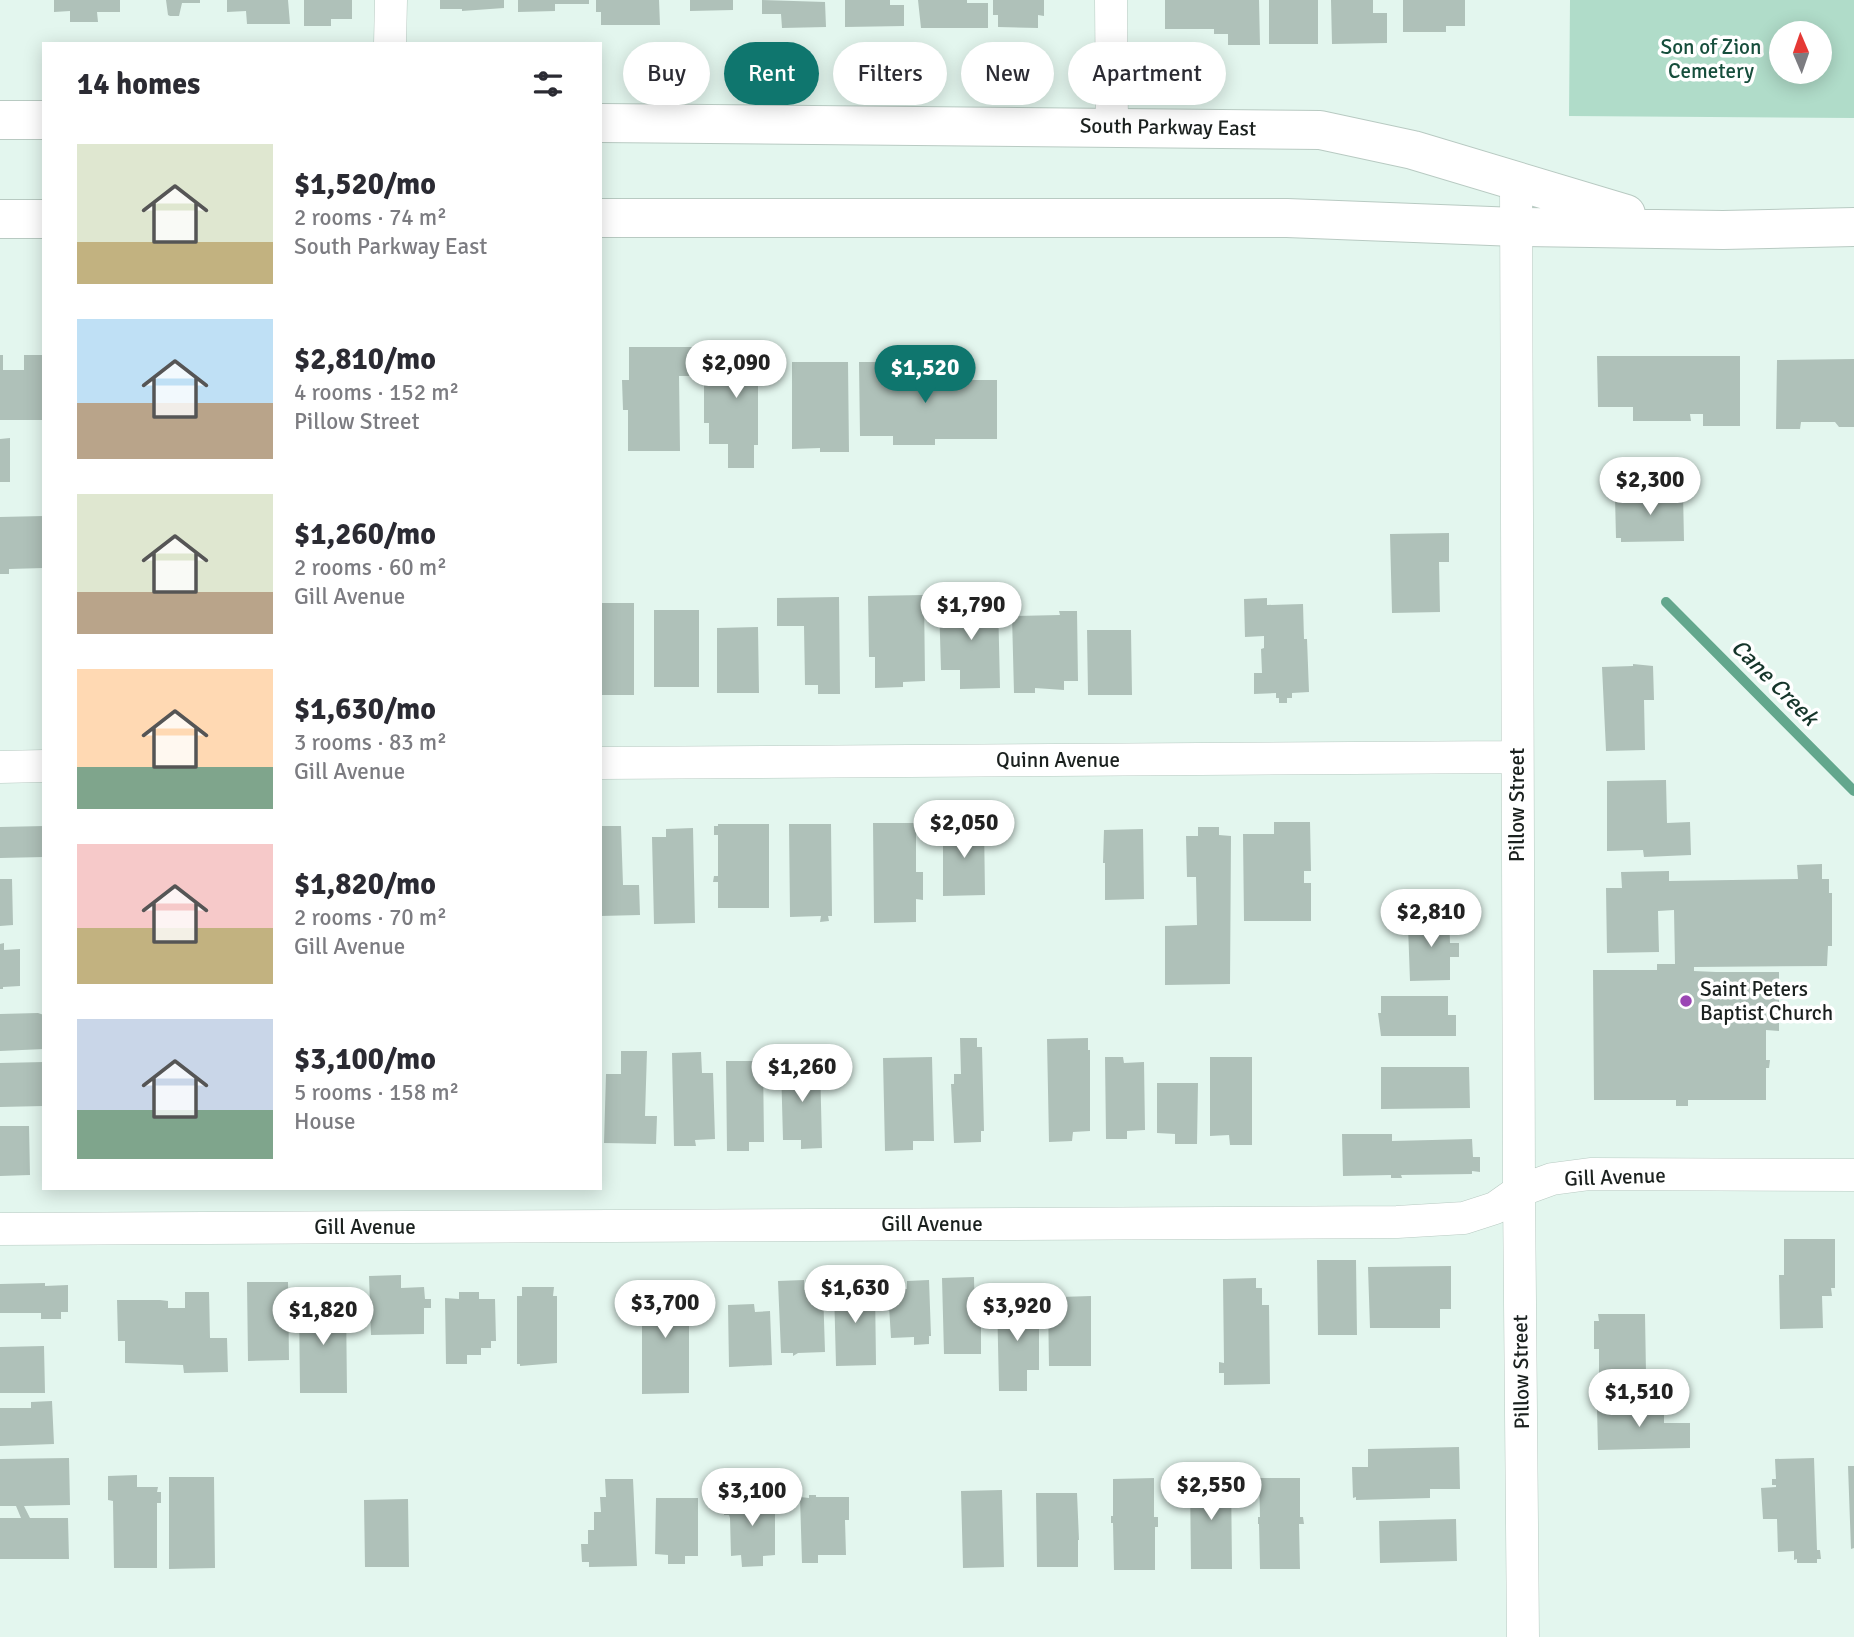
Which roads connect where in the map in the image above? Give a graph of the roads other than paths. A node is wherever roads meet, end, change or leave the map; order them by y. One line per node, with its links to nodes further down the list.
1 (391, 0): 3 (street)
2 (1111, 0): 7 (street)
3 (390, 42)
4 (0, 120): 5 (main road)
5 (42, 120)
6 (602, 123): 7 (main road, South Parkway East)
7 (1112, 127): 8 (main road, South Parkway East)
8 (1516, 182): 12 (street, Pillow Street); 14 (main road, South Parkway East)
9 (602, 218): 12 (main road, South Parkway East)
10 (0, 219): 11 (main road)
11 (42, 219)
12 (1516, 227): 14 (main road, South Parkway East); 15 (street, Pillow Street)
13 (1854, 227): 14 (main road, South Parkway East)
14 (1723, 230)
15 (1517, 757): 16 (street, Quinn Avenue); 20 (street, Pillow Street)
16 (602, 763)
17 (42, 766): 18 (street)
18 (0, 767)
19 (1854, 1175): 20 (street, Gill Avenue)
20 (1519, 1191): 21 (street, Gill Avenue); 22 (street, Pillow Street)
21 (0, 1229)
22 (1523, 1637)

